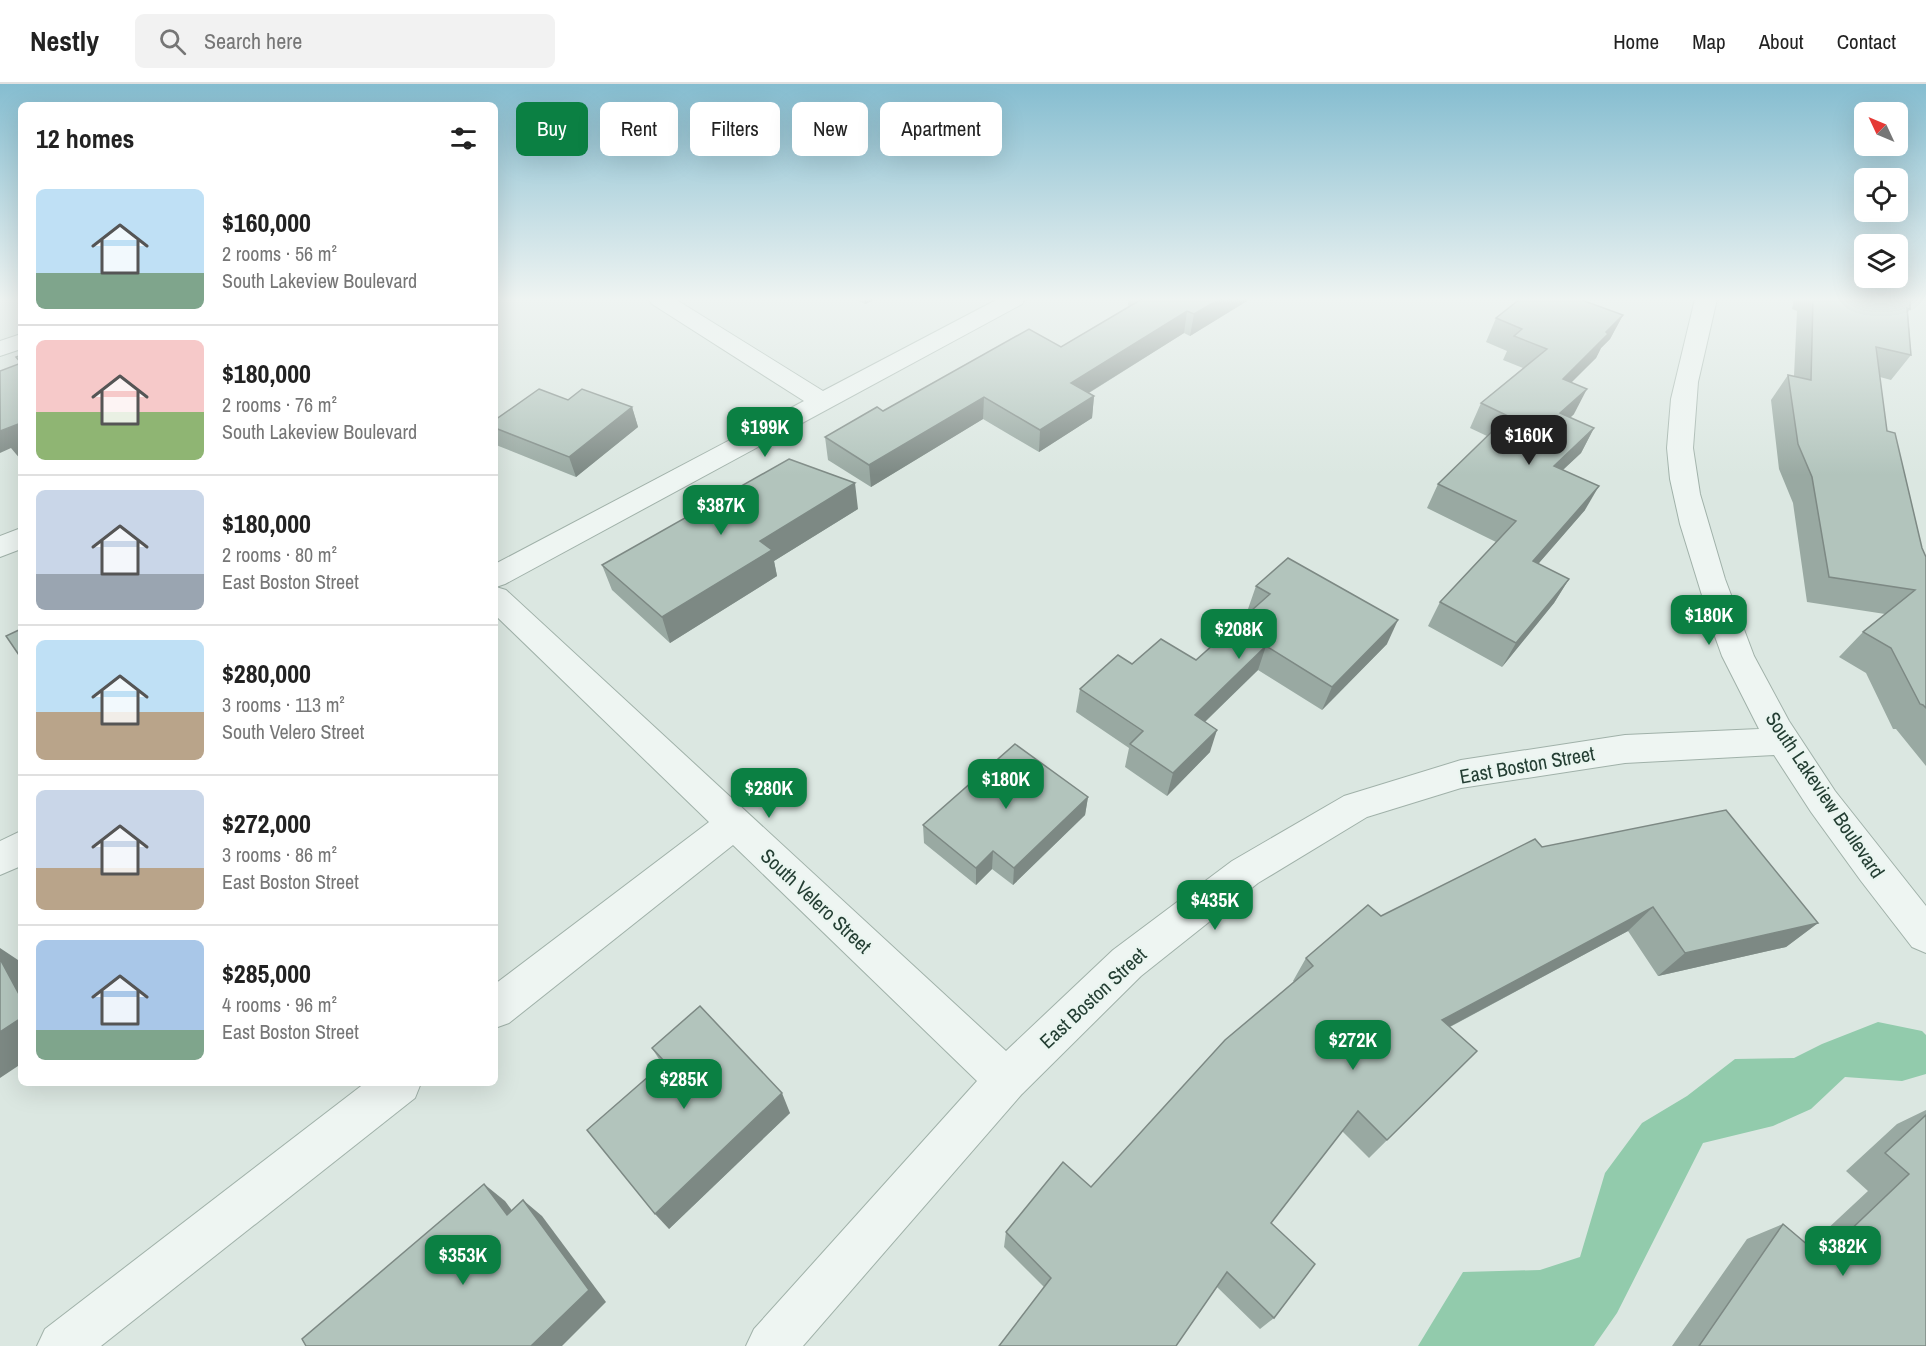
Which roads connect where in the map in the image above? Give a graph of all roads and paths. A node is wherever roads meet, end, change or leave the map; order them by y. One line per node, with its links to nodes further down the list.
1 (754, 358): 4 (street)
2 (901, 358): 4 (street)
3 (1692, 358): 9 (street, South Lakeview Boulevard)
4 (823, 402): 7 (street)
5 (18, 539): 6 (street)
6 (0, 547)
7 (498, 575)
8 (498, 600): 10 (street, South Velero Street)
9 (1784, 741): 13 (street, South Lakeview Boulevard); 15 (street, East Boston Street)
10 (734, 823): 14 (street); 15 (street, South Velero Street)
11 (18, 849): 12 (street)
12 (0, 860)
13 (1926, 935)
14 (498, 1007)
15 (1006, 1080): 18 (street, East Boston Street)
16 (396, 1086): 17 (street)
17 (62, 1346)
18 (771, 1346)

